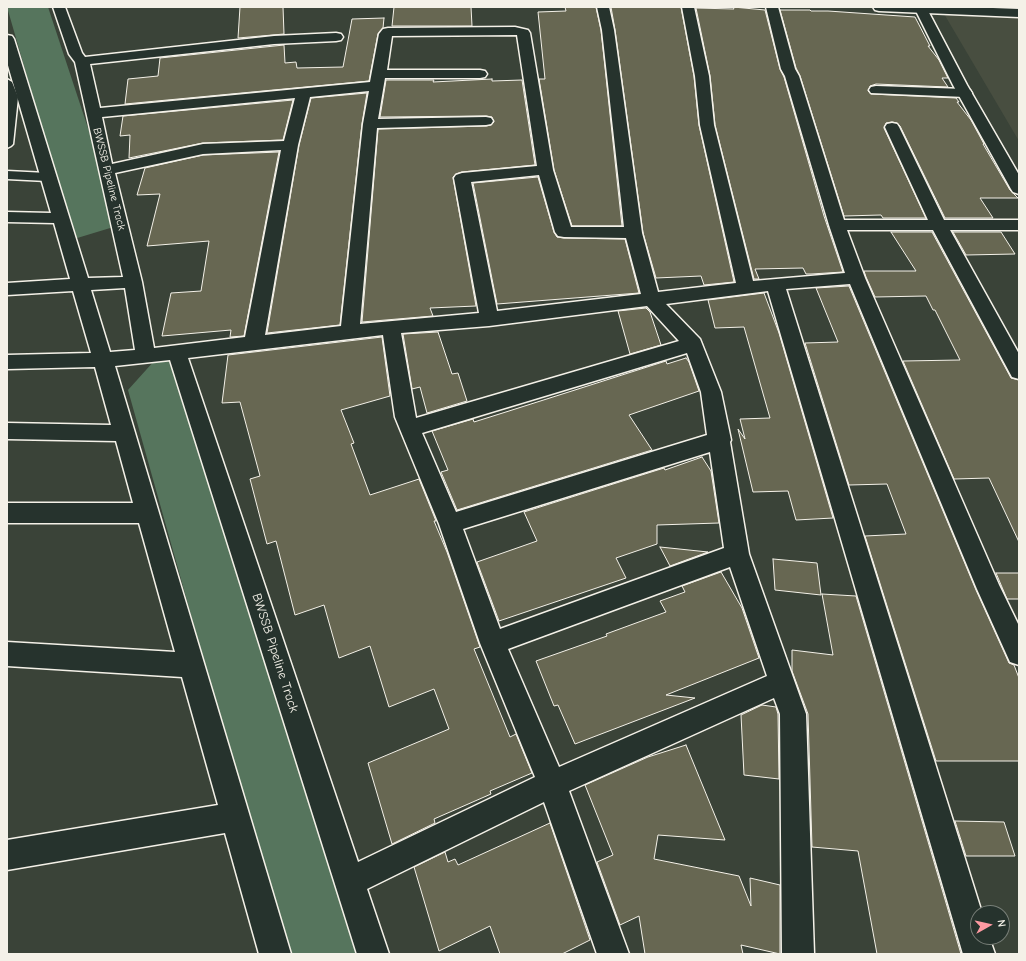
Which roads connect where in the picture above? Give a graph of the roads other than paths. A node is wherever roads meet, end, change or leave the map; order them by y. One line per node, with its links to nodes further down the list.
1 (60, 7): 10 (street, BWSSB Pipeline Track)
2 (603, 7): 33 (street)
3 (688, 7): 38 (street)
4 (772, 7): 30 (street)
5 (880, 7): 6 (street)
6 (920, 8): 7 (street); 16 (street)
7 (1019, 13)
8 (336, 37): 10 (street)
9 (7, 39): 26 (street)
10 (82, 60): 17 (street, BWSSB Pipeline Track)
11 (480, 74): 12 (street)
12 (378, 80): 15 (street); 19 (street); 24 (street)
13 (7, 82): 21 (lane)
14 (876, 90): 16 (street)
15 (304, 93): 17 (street); 22 (street)
16 (965, 93): 27 (street)
17 (93, 113): 23 (street, BWSSB Pipeline Track)
18 (486, 121): 19 (street)
19 (370, 124): 43 (street)
20 (892, 127): 32 (street)
21 (7, 144)
22 (290, 145): 23 (street); 44 (street)
23 (106, 170): 35 (street, BWSSB Pipeline Track)
24 (545, 170): 33 (street); 41 (street)
25 (7, 175): 26 (lane)
26 (47, 177): 29 (street)
27 (1019, 189)
28 (7, 217): 29 (street)
29 (60, 218): 37 (street)
30 (837, 225): 32 (street); 34 (street)
31 (1019, 225): 32 (street)
32 (939, 226): 50 (street)
33 (633, 233): 40 (street)
34 (856, 278): 36 (street); 60 (street)
35 (133, 282): 37 (street); 47 (street, BWSSB Pipeline Track)
36 (775, 284): 38 (street); 72 (street)
37 (80, 286): 39 (street); 48 (street)
38 (746, 288): 40 (street)
39 (7, 289)
40 (651, 299): 41 (street); 45 (street)
41 (489, 319): 42 (street)
42 (391, 327): 43 (street); 51 (street)
43 (350, 332): 44 (street)
44 (254, 343): 46 (street)
45 (693, 344): 51 (street); 54 (street)
46 (177, 352): 47 (street); 67 (street, BWSSB Pipeline Track)
47 (146, 356): 48 (street)
48 (103, 360): 49 (street); 53 (street)
49 (7, 362)
50 (1019, 372)
51 (410, 428): 57 (street)
52 (7, 431): 53 (street)
53 (123, 433): 56 (street)
54 (720, 440): 57 (street); 58 (street)
55 (7, 513): 56 (street)
56 (146, 514): 62 (street)
57 (450, 524): 59 (street)
58 (737, 554): 59 (street); 63 (street)
59 (493, 642): 64 (street)
60 (1019, 653)
61 (7, 654): 62 (street)
62 (191, 665): 65 (street)
63 (782, 682): 64 (street); 71 (street)
64 (552, 784): 67 (street); 70 (street)
65 (235, 817): 66 (street); 68 (street)
66 (7, 855)
67 (349, 882): 69 (street, BWSSB Pipeline Track)
68 (275, 954)
69 (373, 954)
70 (613, 954)
71 (798, 954)
72 (979, 954)

